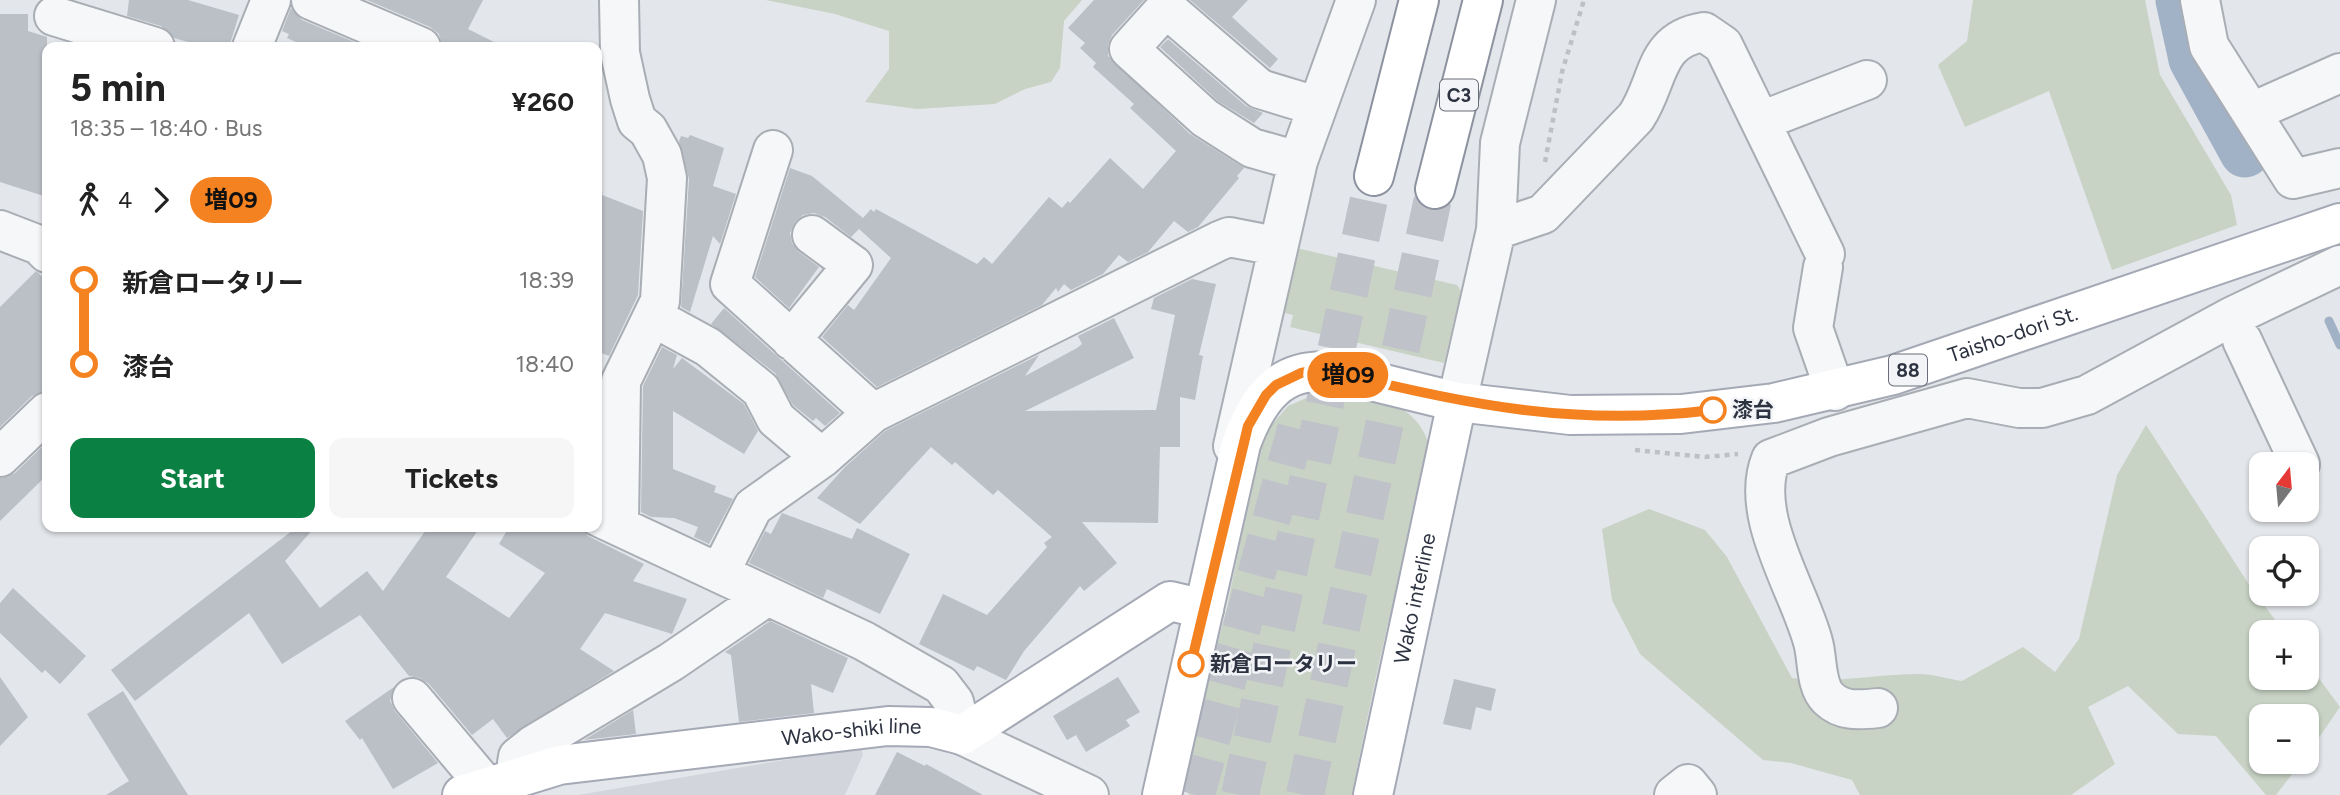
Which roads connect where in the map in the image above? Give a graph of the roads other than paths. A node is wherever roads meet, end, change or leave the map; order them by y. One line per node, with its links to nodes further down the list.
1 (271, 0): 11 (street)
2 (310, 0): 12 (street)
3 (619, 0): 15 (street)
4 (1356, 0): 16 (street)
5 (1419, 0): 22 (main road)
6 (1483, 0): 23 (main road, C3)
7 (1536, 0): 25 (street)
8 (2200, 0): 17 (street)
9 (54, 16): 10 (street)
10 (139, 42)
11 (254, 42)
12 (409, 42)
13 (2340, 74): 17 (street)
14 (1867, 80): 18 (street)
15 (613, 97): 29 (street)
16 (1316, 106): 20 (street); 20 (street)
17 (2252, 112): 21 (street)
18 (1760, 121): 25 (street); 32 (street)
19 (774, 150): 30 (street)
20 (1298, 160): 27 (street)
21 (2340, 168)
22 (1374, 176)
23 (1435, 189)
24 (2340, 223): 32 (main road, Taisho-dori St. / 88)
25 (1496, 230): 33 (street)
26 (813, 235): 30 (street)
27 (1276, 246): 34 (street); 39 (street)
28 (2340, 265): 31 (street)
29 (653, 317): 38 (street); 40 (street)
30 (791, 340): 34 (street)
31 (2116, 379): 36 (street); 45 (street)
32 (1835, 391): 33 (main road, Taisho-dori St. / 88)
33 (1457, 402): 39 (main road, Taisho-dori St. / 88); 51 (main road, Wako interline)
34 (873, 413): 38 (street)
35 (42, 417): 37 (street)
36 (2297, 452)
37 (0, 457)
38 (822, 458): 41 (street)
39 (1226, 508): 43 (main road, 88)
40 (608, 520): 41 (street)
41 (720, 572): 42 (street)
42 (766, 597): 46 (street); 47 (street)
43 (1204, 609): 46 (main road); 50 (main road, 88)
44 (412, 698): 48 (street)
45 (1878, 708)
46 (962, 735): 47 (main road, Wako-shiki line); 49 (street)
47 (522, 774): 48 (main road, Wako-shiki line)
48 (474, 790)
49 (1089, 795)
50 (1162, 795)
51 (1373, 795)
52 (1674, 795): 53 (street)
53 (1697, 795)

